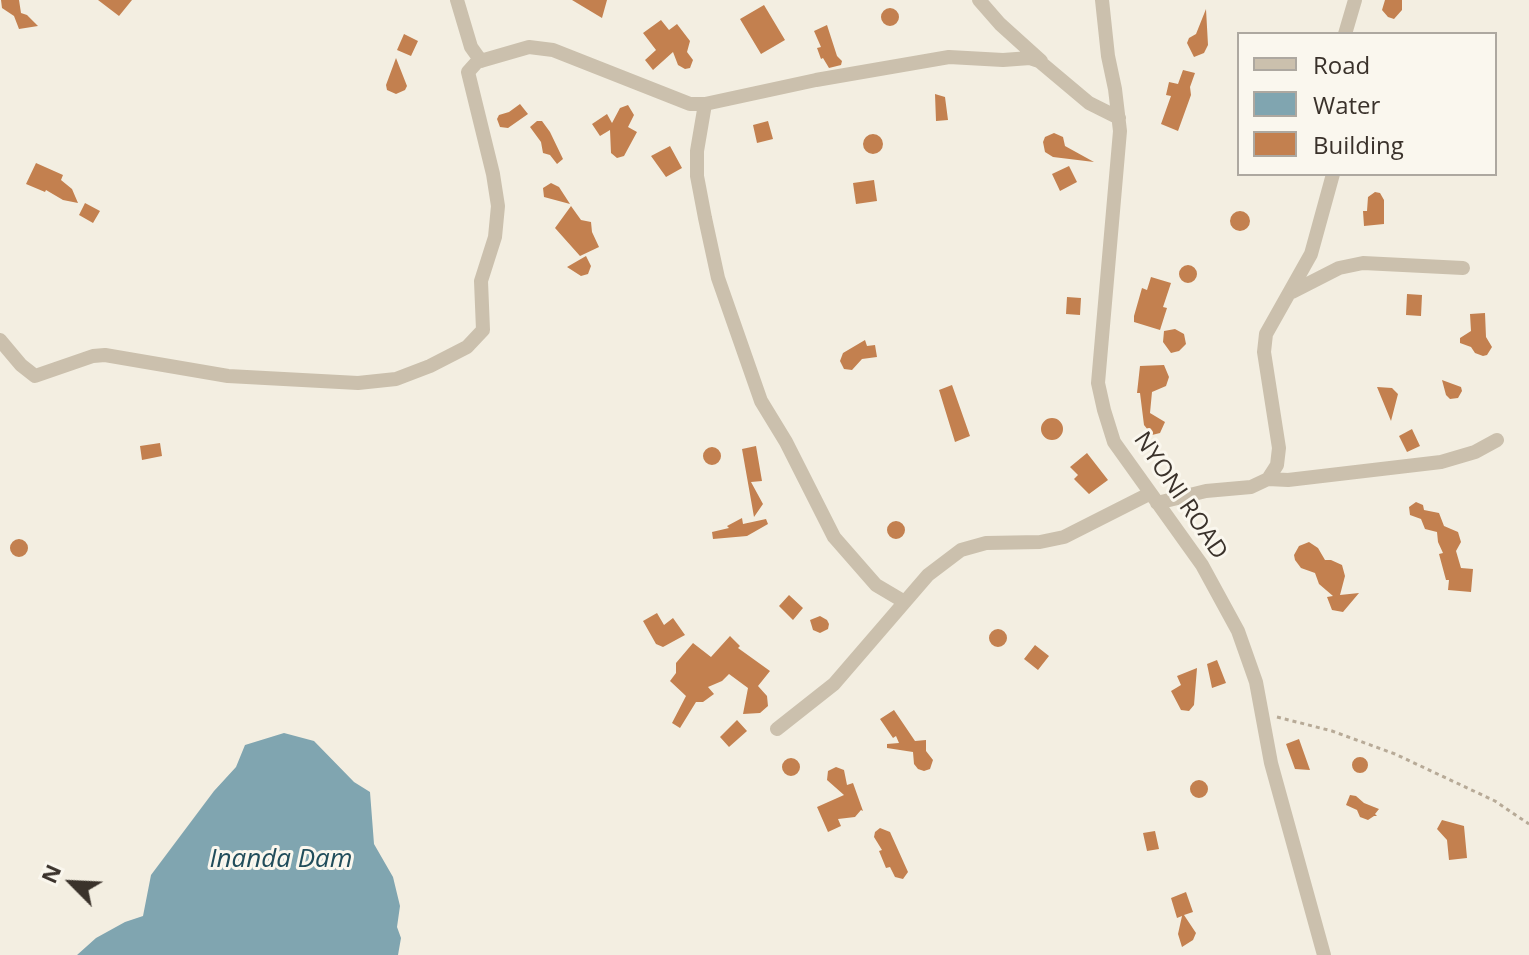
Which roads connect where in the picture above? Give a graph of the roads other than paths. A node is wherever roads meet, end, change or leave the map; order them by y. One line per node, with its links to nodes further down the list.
1 (457, 0): 6 (street)
2 (979, 0): 7 (street)
3 (1102, 0): 9 (street, NYONI ROAD)
4 (1355, 0): 5 (street)
5 (1346, 32)
6 (481, 61): 8 (street); 13 (street)
7 (1056, 74): 8 (street); 9 (street)
8 (705, 104): 17 (street)
9 (1119, 118): 16 (street, NYONI ROAD)
10 (1332, 176): 12 (street)
11 (1463, 268): 12 (street)
12 (1291, 292): 15 (street)
13 (0, 340)
14 (1497, 440): 15 (street)
15 (1268, 479): 16 (street)
16 (1153, 498): 17 (street); 19 (street, NYONI ROAD)
17 (903, 601): 18 (street)
18 (777, 729)
19 (1324, 955)

